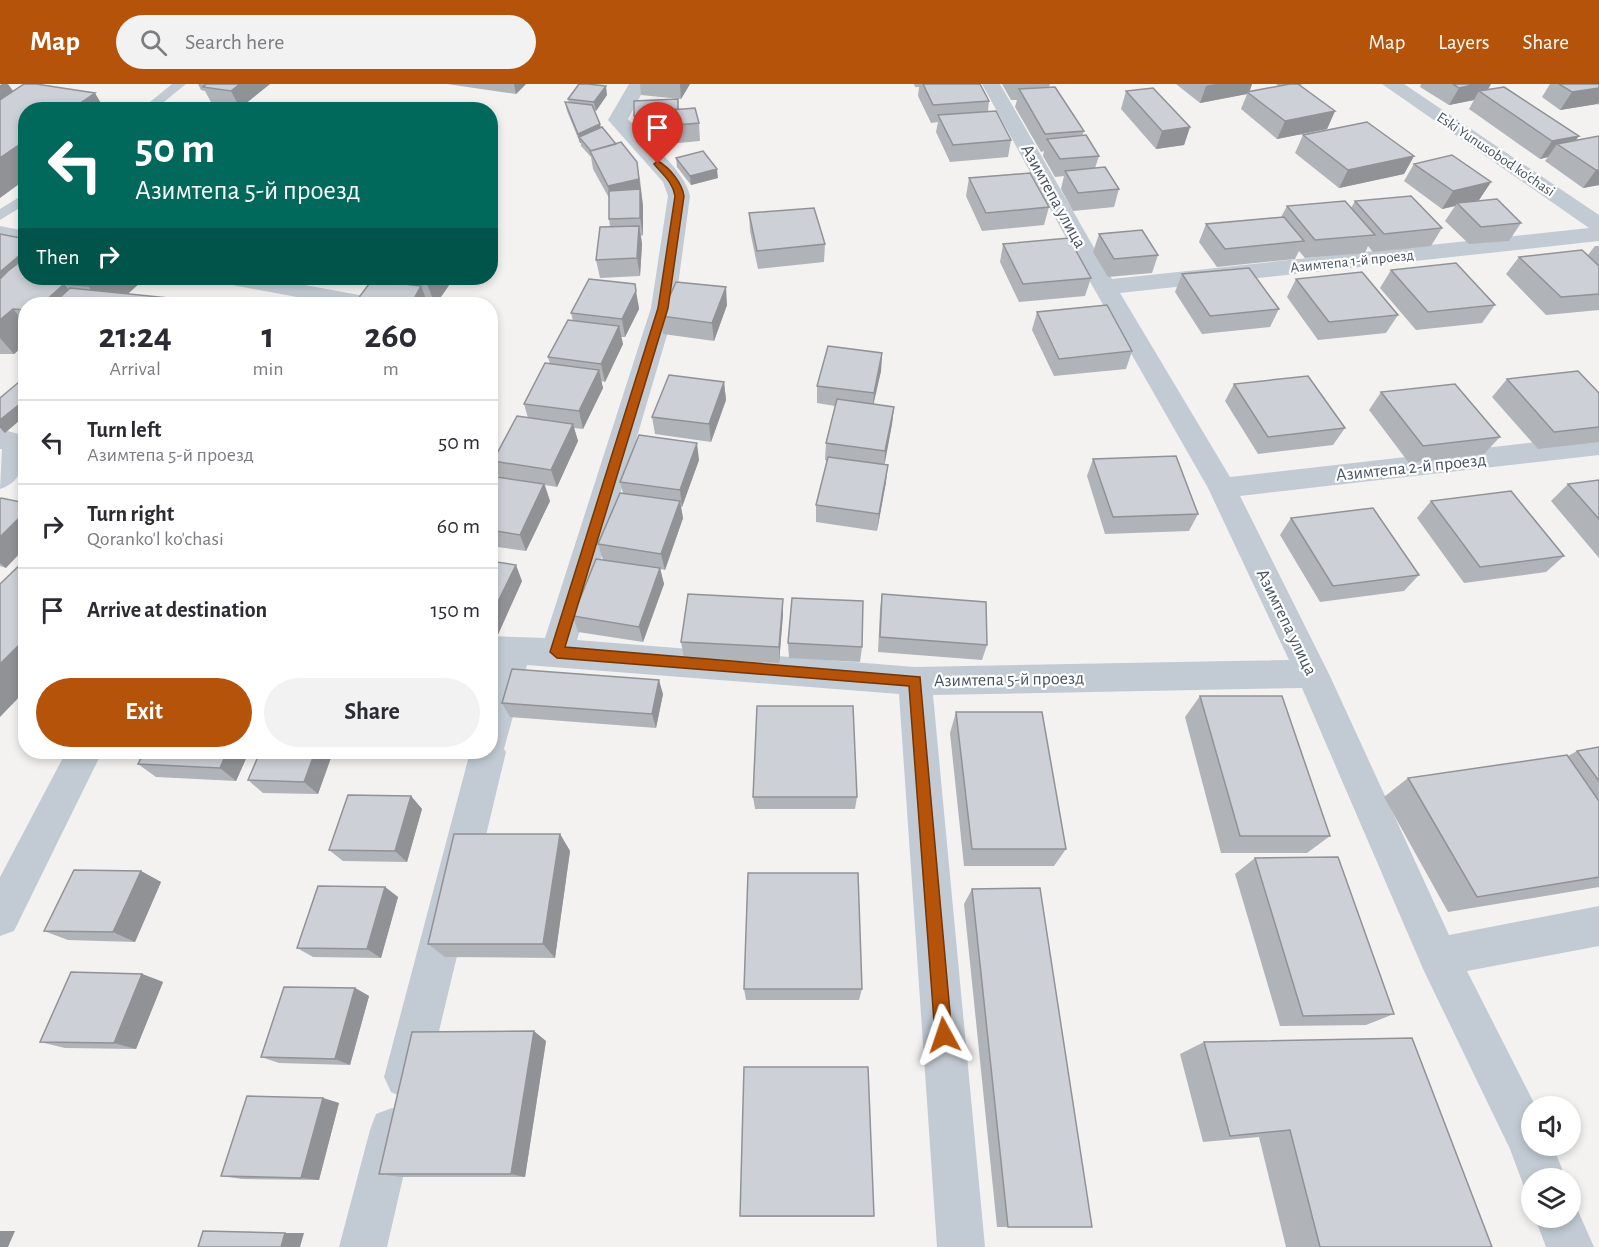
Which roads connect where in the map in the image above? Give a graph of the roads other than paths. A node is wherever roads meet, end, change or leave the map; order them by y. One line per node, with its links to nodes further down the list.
1 (180, 84): 5 (lane)
2 (639, 84): 20 (street)
3 (991, 84): 13 (street, Азимтепа улица)
4 (1391, 84): 8 (street, Eski Yunusobod ko'chasi)
5 (156, 102)
6 (18, 203): 7 (lane)
7 (0, 216)
8 (1599, 225)
9 (0, 233): 11 (street)
10 (1599, 234): 13 (street, Азимтепа 1-й проезд)
11 (18, 236)
12 (269, 285): 14 (street)
13 (1105, 287): 18 (street, Азимтепа улица)
14 (333, 297)
15 (0, 439): 17 (street)
16 (1599, 445): 18 (street, Азимтепа 2-й проезд)
17 (0, 479)
18 (1222, 488): 21 (street, Азимтепа улица)
19 (502, 650): 20 (street, Азимтепа 5-й проезд); 22 (street)
20 (557, 652): 23 (street, Азимтепа 5-й проезд)
21 (1312, 674): 23 (street, Азимтепа 5-й проезд); 28 (street, Азимтепа улица)
22 (498, 681)
23 (915, 681): 32 (street)
24 (80, 759): 26 (street)
25 (486, 759): 31 (street)
26 (0, 917)
27 (1599, 926): 28 (street)
28 (1438, 957): 29 (street, Азимтепа улица)
29 (1539, 1168)
30 (1562, 1228): 33 (street)
31 (363, 1247)
32 (961, 1247)
33 (1569, 1247)

